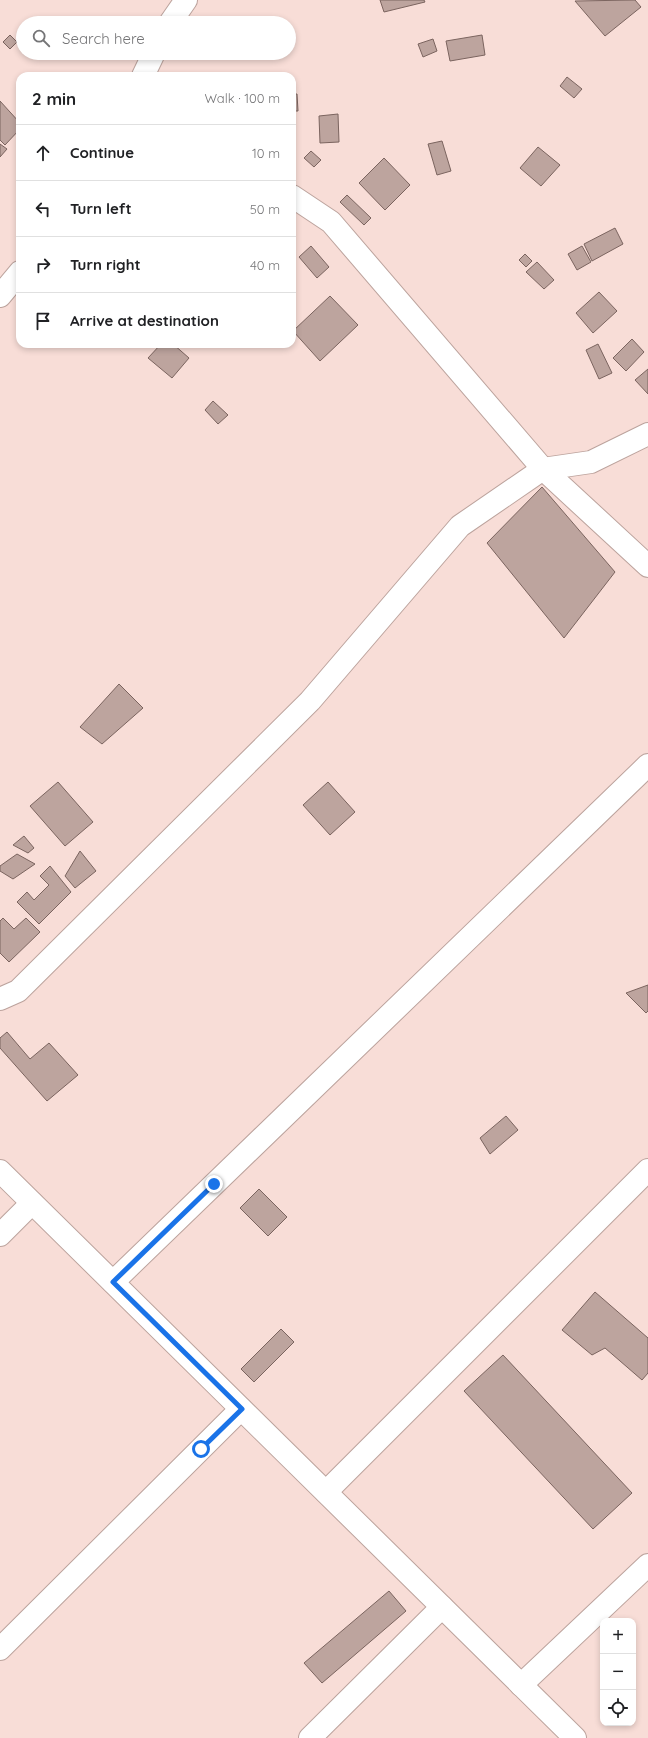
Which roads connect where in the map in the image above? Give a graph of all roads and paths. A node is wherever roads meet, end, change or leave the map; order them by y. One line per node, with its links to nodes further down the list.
1 (186, 0): 2 (street)
2 (175, 16)
3 (151, 60): 4 (street)
4 (145, 72)
5 (296, 199): 9 (street)
6 (16, 277): 7 (street)
7 (0, 296)
8 (648, 434): 9 (street)
9 (543, 469): 10 (street); 12 (street)
10 (648, 566)
11 (648, 765): 17 (street)
12 (0, 999)
13 (648, 1170): 19 (street)
14 (0, 1171): 15 (street)
15 (32, 1203): 16 (street); 17 (street)
16 (0, 1235)
17 (113, 1282): 18 (street)
18 (242, 1409): 19 (street); 22 (street)
19 (326, 1492): 21 (street)
20 (648, 1565): 23 (street)
21 (442, 1607): 23 (street); 24 (street)
22 (0, 1649)
23 (521, 1685): 25 (street)
24 (310, 1738)
25 (575, 1738)

